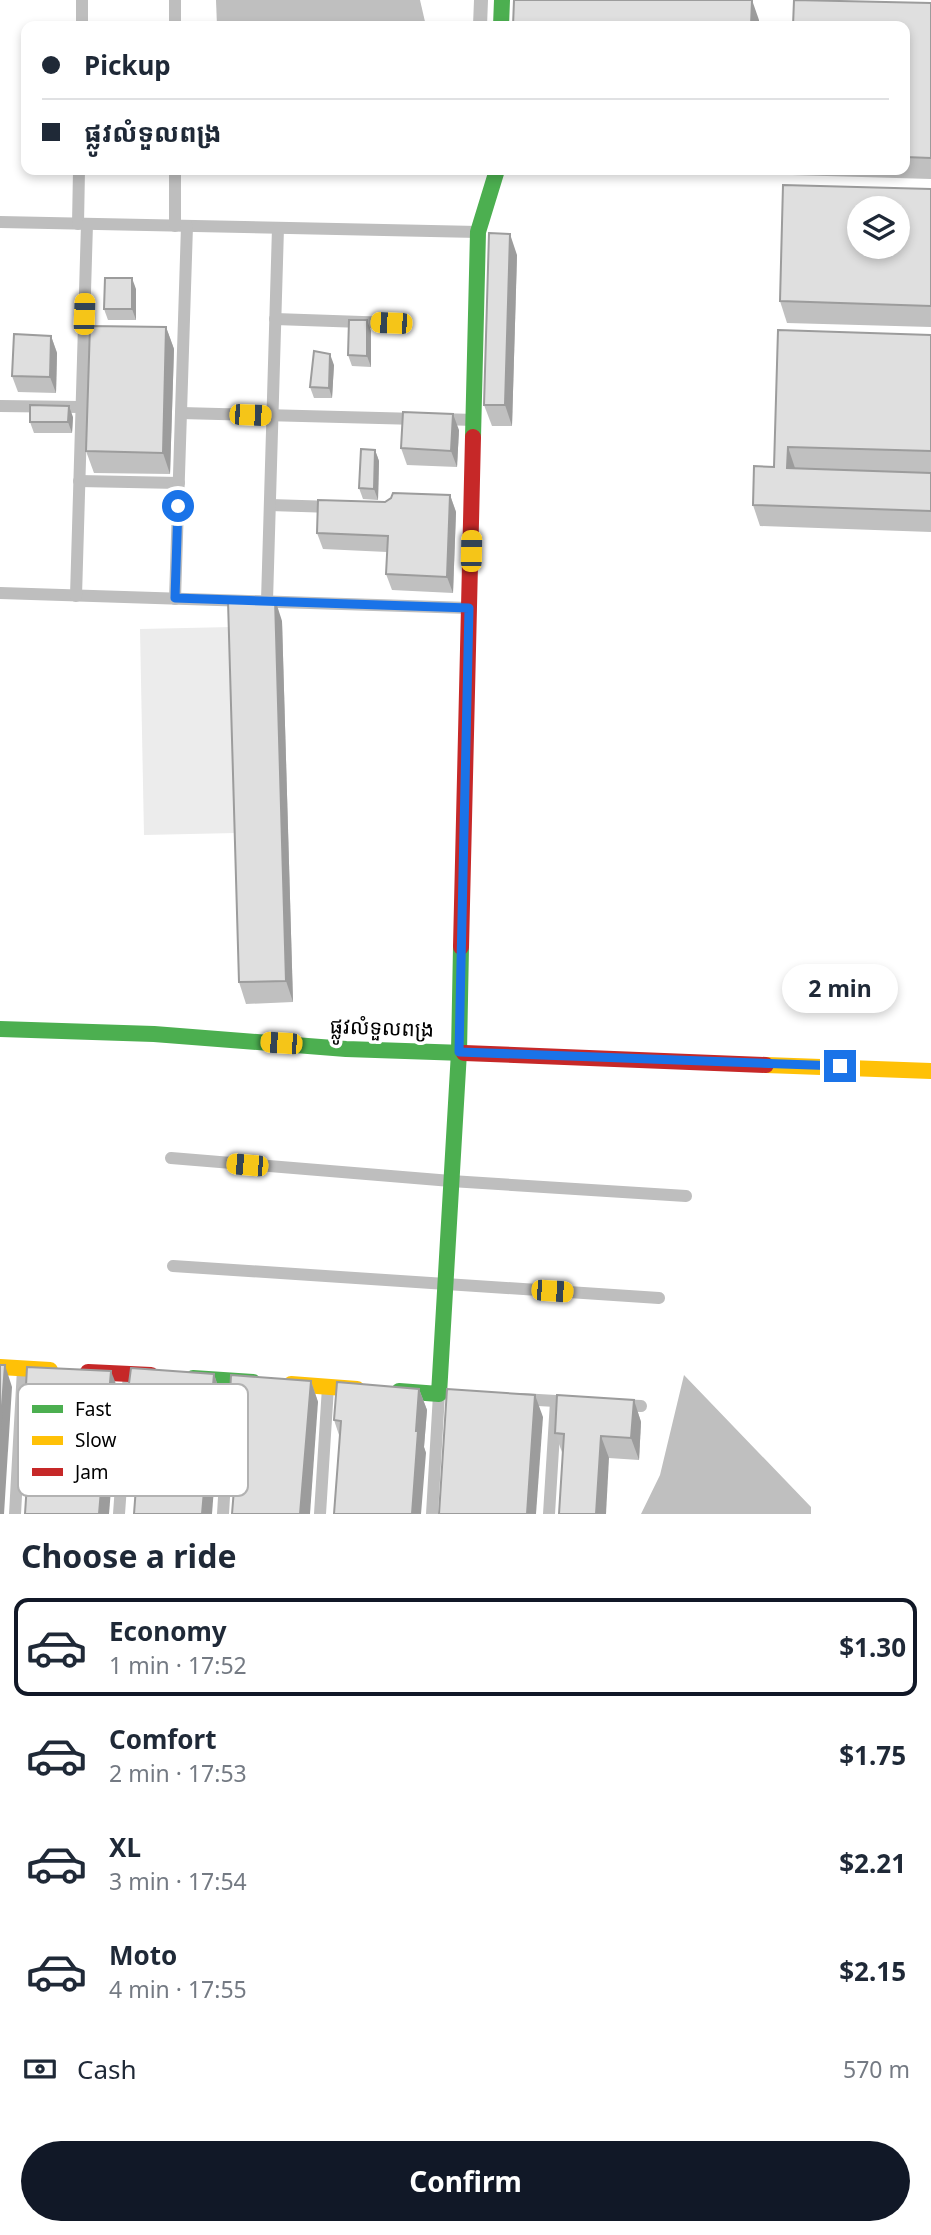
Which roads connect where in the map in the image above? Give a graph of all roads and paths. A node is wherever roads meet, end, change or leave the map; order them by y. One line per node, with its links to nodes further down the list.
1 (82, 0): 4 (street)
2 (175, 0): 5 (street)
3 (502, 0): 6 (street)
4 (82, 21)
5 (175, 21)
6 (501, 21)
7 (79, 175): 11 (street)
8 (176, 175): 12 (street)
9 (495, 175): 14 (street)
10 (0, 222): 11 (street)
11 (83, 224): 12 (street); 18 (street)
12 (181, 226): 13 (street); 19 (street)
13 (278, 228): 14 (street); 15 (street)
14 (478, 232): 21 (street)
15 (275, 319): 16 (street); 20 (street)
16 (391, 323)
17 (0, 406): 18 (street)
18 (82, 407): 22 (street)
19 (181, 413): 20 (street); 23 (street)
20 (273, 415): 21 (street); 24 (street)
21 (474, 420): 30 (street)
22 (79, 481): 23 (street); 27 (street)
23 (178, 483): 28 (street)
24 (270, 505): 25 (street); 29 (street)
25 (350, 508)
26 (0, 593): 27 (street)
27 (76, 596): 28 (street)
28 (175, 598): 29 (street)
29 (267, 601): 30 (street)
30 (469, 608): 32 (street)
31 (0, 1030): 32 (street, ផ្លូវលំទួលពង្រ)
32 (459, 1052): 33 (street, ផ្លូវលំទួលពង្រ); 35 (street)
33 (931, 1071)
34 (171, 1158): 35 (street)
35 (451, 1181): 36 (street); 38 (street)
36 (686, 1196)
37 (173, 1266): 38 (street)
38 (445, 1284): 39 (street); 48 (street)
39 (659, 1298)
40 (0, 1367): 41 (street)
41 (23, 1369): 42 (street); 44 (street)
42 (130, 1373): 43 (street); 45 (street)
43 (231, 1380): 46 (street); 47 (street)
44 (22, 1384)
45 (129, 1384)
46 (231, 1384)
47 (328, 1387): 48 (street); 58 (street)
48 (445, 1394): 59 (street)
49 (503, 1398): 50 (street)
50 (556, 1401): 51 (street); 60 (street)
51 (641, 1406)
52 (18, 1460): 55 (street)
53 (120, 1496): 56 (street)
54 (224, 1496): 57 (street)
55 (15, 1514)
56 (118, 1514)
57 (223, 1514)
58 (320, 1514)
59 (432, 1514)
60 (549, 1514)

